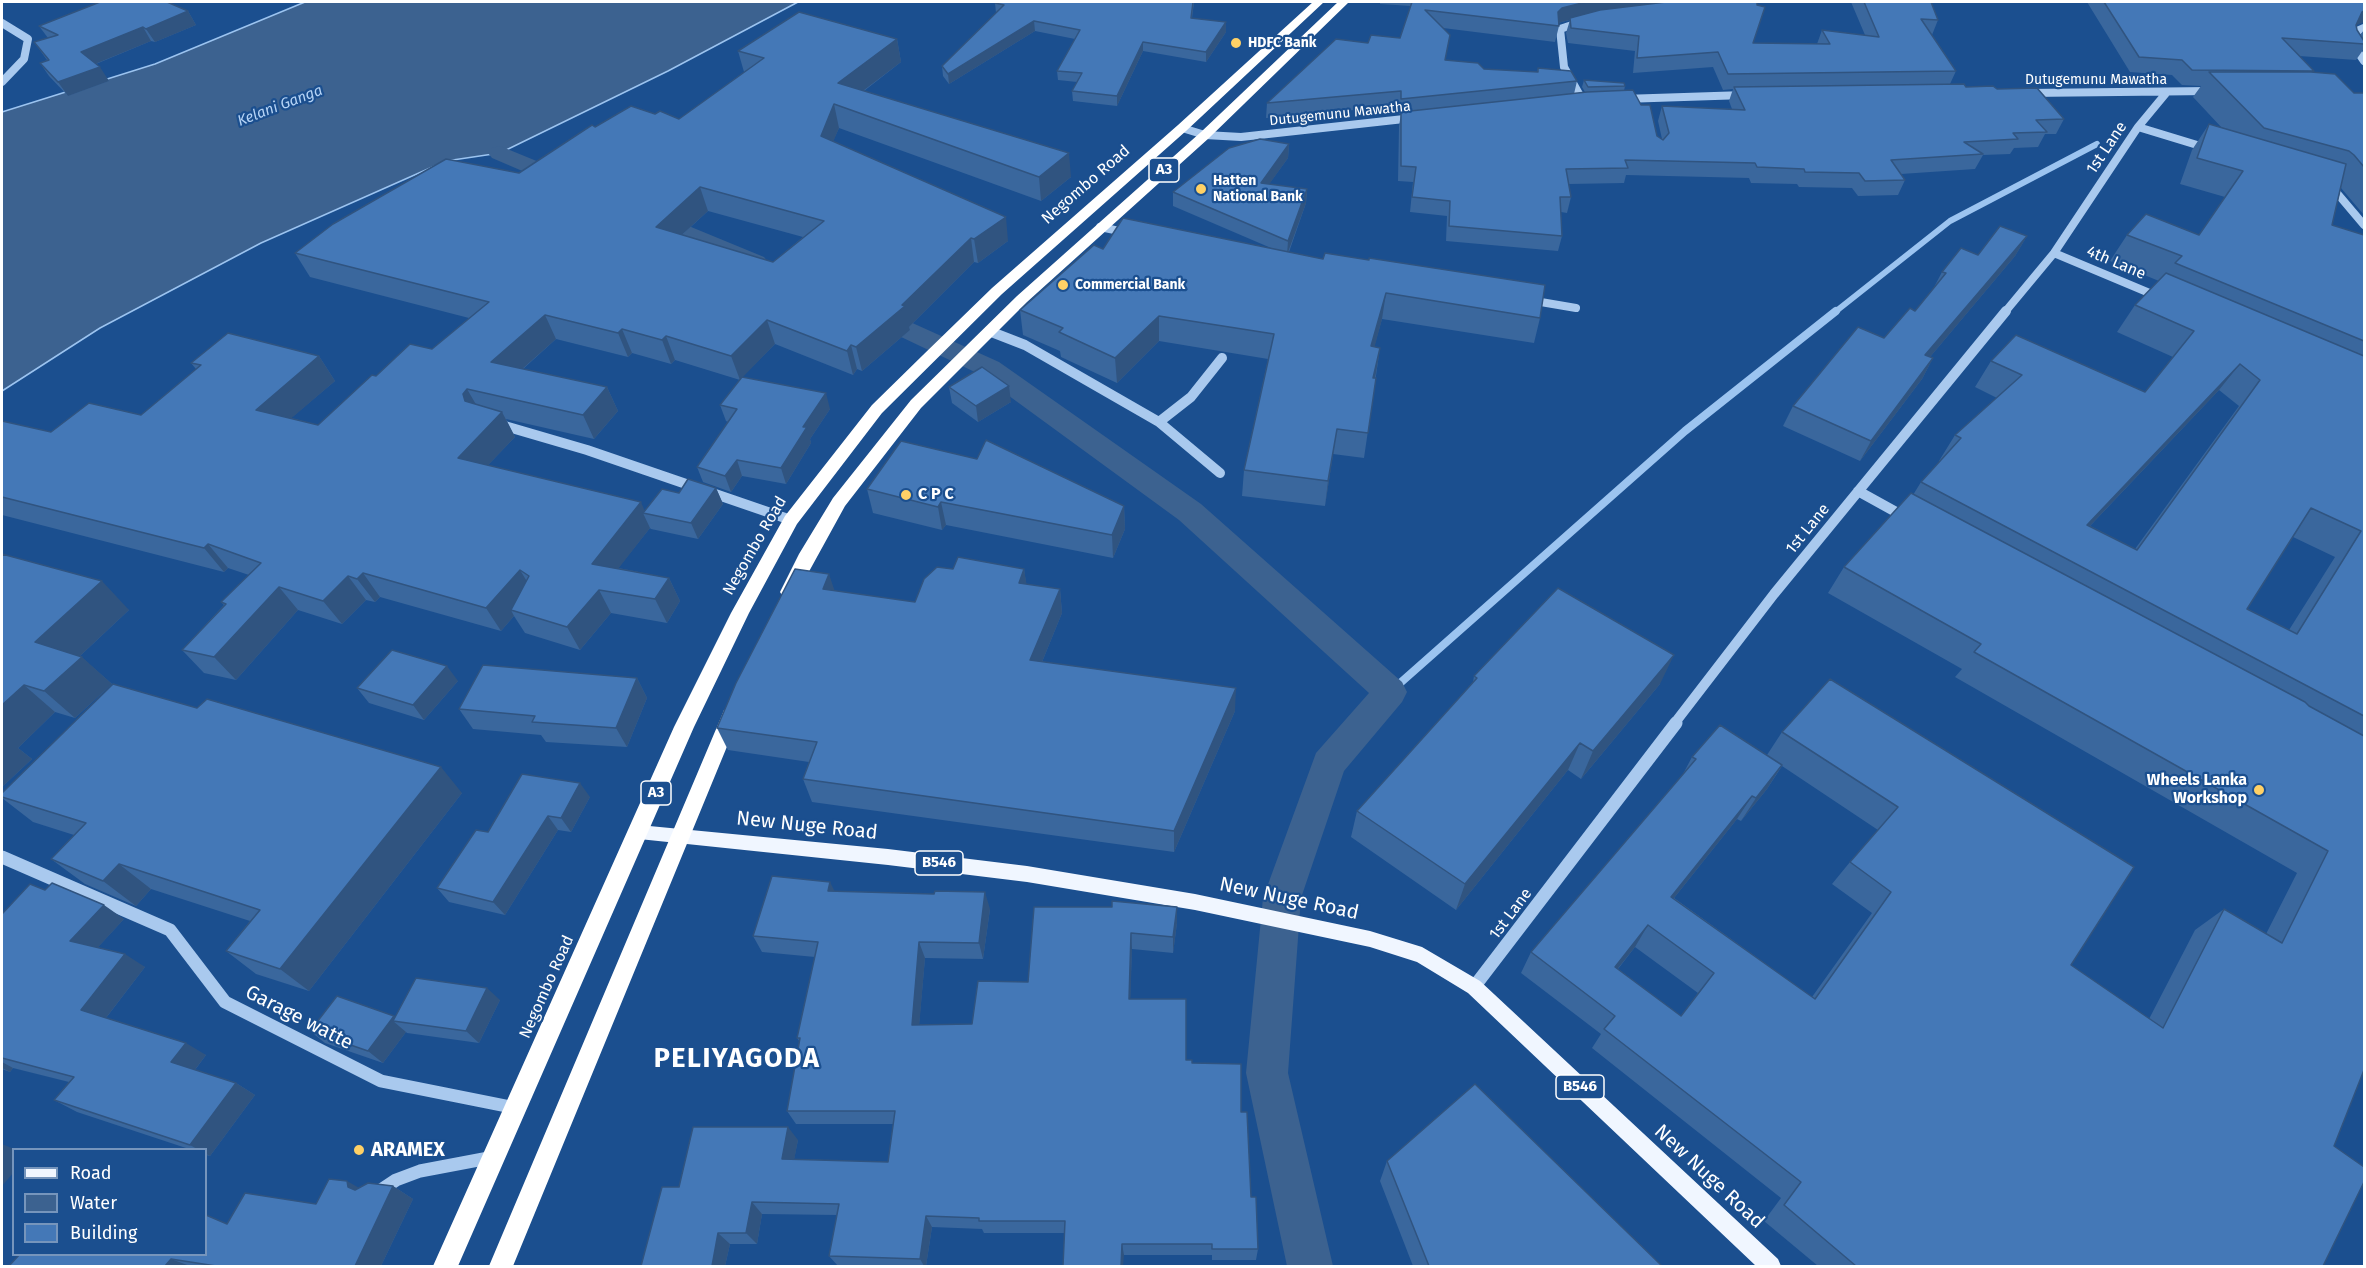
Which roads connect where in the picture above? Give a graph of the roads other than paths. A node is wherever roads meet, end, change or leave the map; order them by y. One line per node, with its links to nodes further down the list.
1 (1319, 2): 20 (highway, Negombo Road / A3)
2 (1344, 2): 21 (highway, A3)
3 (1585, 21): 15 (street)
4 (2, 23): 7 (street)
5 (2364, 28): 6 (street)
6 (2364, 62)
7 (2, 81)
8 (2168, 92): 9 (street, Dutugemunu Mawatha); 10 (street, Dutugemunu Mawatha); 19 (street, 1st Lane)
9 (2214, 92)
10 (2024, 93)
11 (1753, 95): 13 (street)
12 (1612, 99): 13 (street)
13 (1647, 99): 17 (street)
14 (1593, 100): 15 (street)
15 (1582, 101): 16 (street)
16 (1571, 102)
17 (1649, 109)
18 (1418, 118): 21 (street, Dutugemunu Mawatha)
19 (2138, 127): 22 (street); 27 (street, 1st Lane)
20 (1182, 128): 21 (street, Dutugemunu Mawatha); 37 (highway, Negombo Road / A3)
21 (1205, 135): 25 (highway, A3)
22 (2216, 150)
23 (2324, 182): 24 (street)
24 (2364, 225)
25 (1100, 227): 26 (street); 31 (highway, A3)
26 (1135, 234)
27 (2054, 253): 29 (street, 4th Lane); 36 (street, 1st Lane)
28 (1514, 298): 30 (street)
29 (2172, 303)
30 (1576, 308)
31 (986, 334): 34 (street); 39 (highway, A3)
32 (1222, 358): 34 (street)
33 (483, 420): 37 (street)
34 (1159, 422): 35 (street)
35 (1220, 474)
36 (1858, 491): 38 (street); 44 (street, 1st Lane)
37 (791, 520): 41 (highway, Negombo Road / A3)
38 (1920, 525)
39 (782, 606)
40 (737, 701): 42 (highway, A3)
41 (639, 832): 42 (main road, New Nuge Road); 45 (highway, Negombo Road / A3)
42 (680, 836): 44 (main road, New Nuge Road / B546); 49 (highway, A3)
43 (2, 857): 45 (street, Garage watte)
44 (1474, 987): 50 (main road, New Nuge Road / B546)
45 (516, 1108): 46 (highway, Negombo Road / A3)
46 (494, 1156): 47 (street); 48 (highway, Negombo Road / A3)
47 (376, 1194)
48 (446, 1266)
49 (501, 1266)
50 (1771, 1266)

